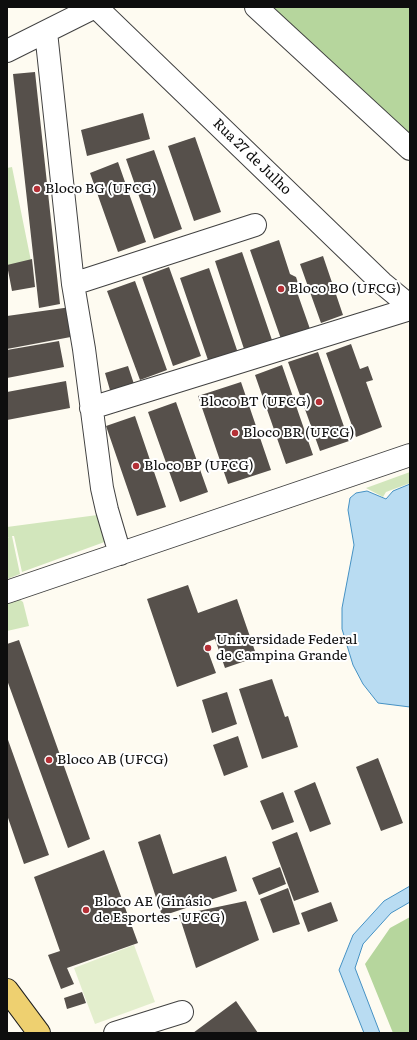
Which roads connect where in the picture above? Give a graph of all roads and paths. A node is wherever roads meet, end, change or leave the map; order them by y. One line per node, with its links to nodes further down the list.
1 (95, 7): 3 (street); 8 (street, Rua 27 de Julho)
2 (256, 7): 5 (street)
3 (46, 32): 4 (street); 7 (street)
4 (7, 51)
5 (410, 149)
6 (255, 225): 7 (street)
7 (73, 284): 10 (street)
8 (410, 306)
9 (410, 309): 10 (street)
10 (91, 408): 12 (street)
11 (410, 455): 12 (street)
12 (120, 554): 13 (street)
13 (7, 592)
14 (7, 990): 16 (main road)
15 (182, 1012): 17 (street)
16 (39, 1033)
17 (115, 1033)

